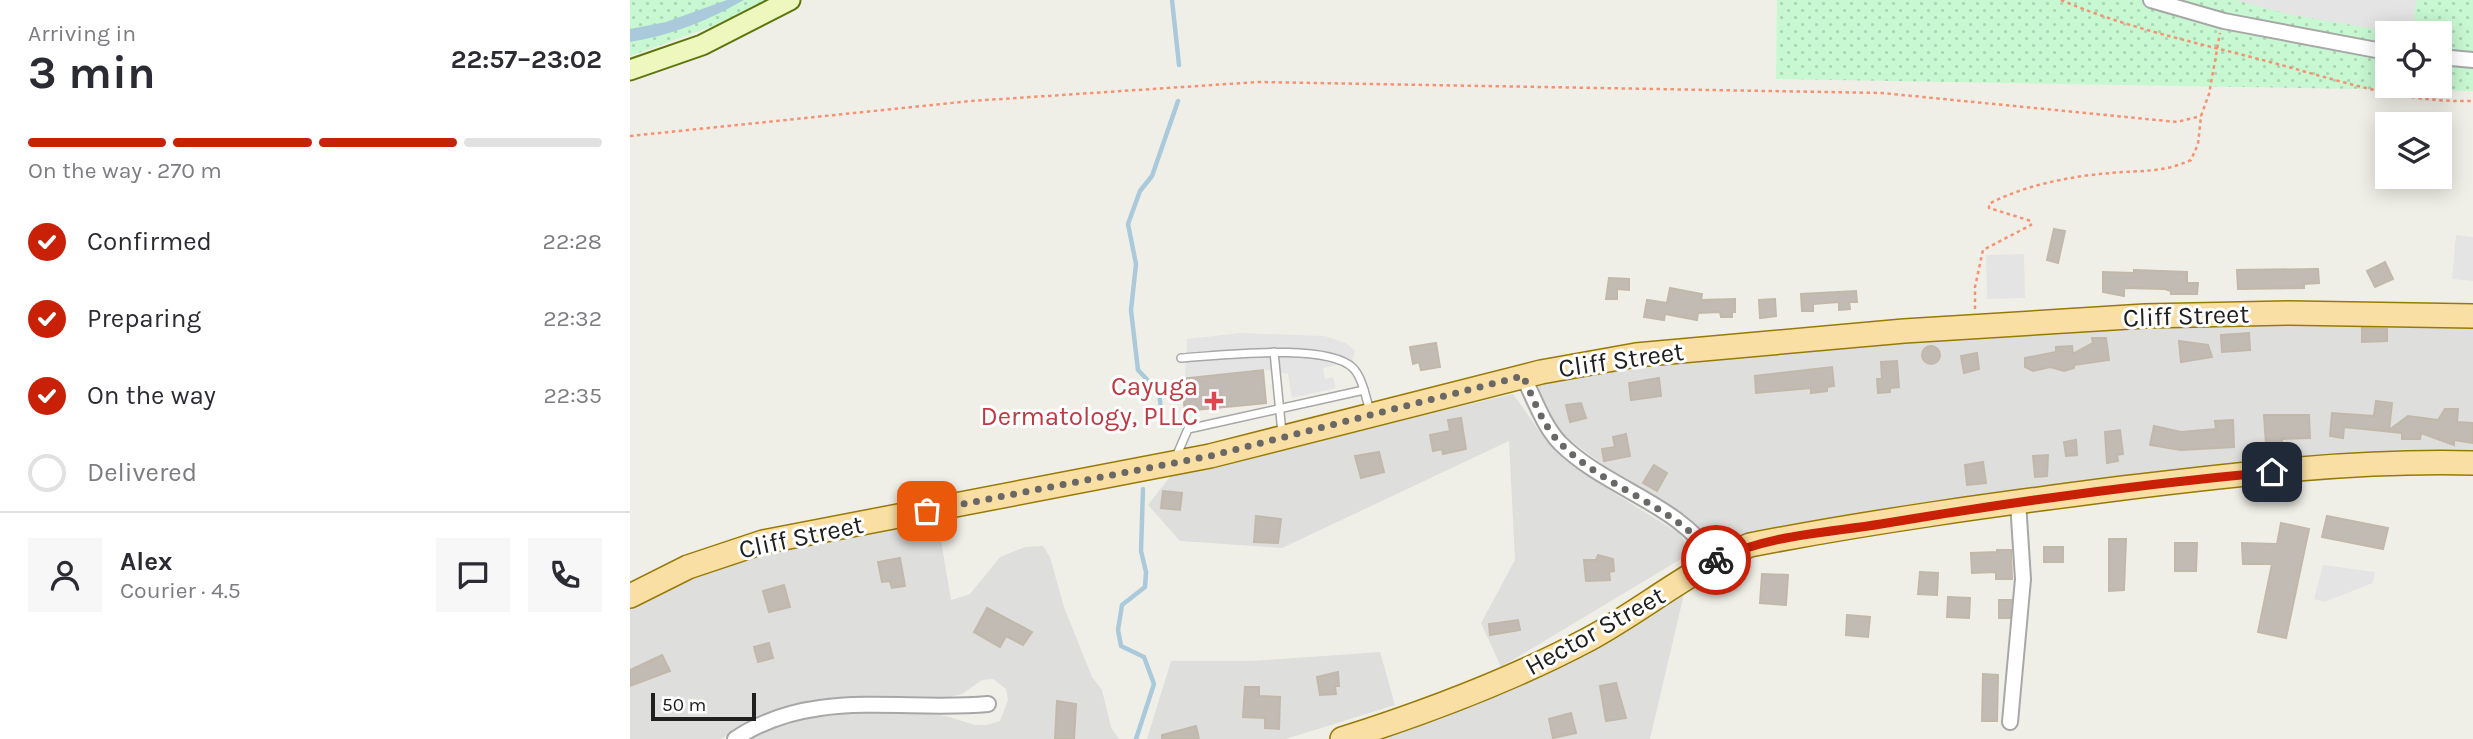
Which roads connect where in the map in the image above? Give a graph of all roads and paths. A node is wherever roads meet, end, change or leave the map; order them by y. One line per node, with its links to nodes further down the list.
1 (790, 0): 8 (main road)
2 (2061, 0): 4 (path)
3 (2151, 0): 5 (street)
4 (2215, 48): 9 (path); 10 (path)
5 (2375, 49)
6 (2452, 58): 7 (street)
7 (2473, 60)
8 (630, 70)
9 (2473, 101)
10 (2201, 116): 11 (path); 12 (path)
11 (630, 136)
12 (1975, 316)
13 (2473, 316): 16 (main road, Cliff Street)
14 (1274, 352): 15 (lane); 17 (lane); 18 (lane)
15 (1181, 358)
16 (1523, 376): 19 (main road, Cliff Street); 24 (street)
17 (1364, 390): 18 (lane); 19 (lane)
18 (1279, 410): 20 (lane); 22 (lane)
19 (1371, 414): 20 (main road, Cliff Street)
20 (1282, 437): 22 (main road, Cliff Street)
21 (2473, 463): 23 (main road, Hector Street)
22 (1173, 464): 25 (main road, Cliff Street)
23 (2018, 502): 24 (main road, Hector Street); 27 (street)
24 (1715, 560): 29 (main road, Hector Street)
25 (630, 596)
26 (988, 704): 28 (street)
27 (2010, 722)
28 (735, 739)
29 (1342, 739)

